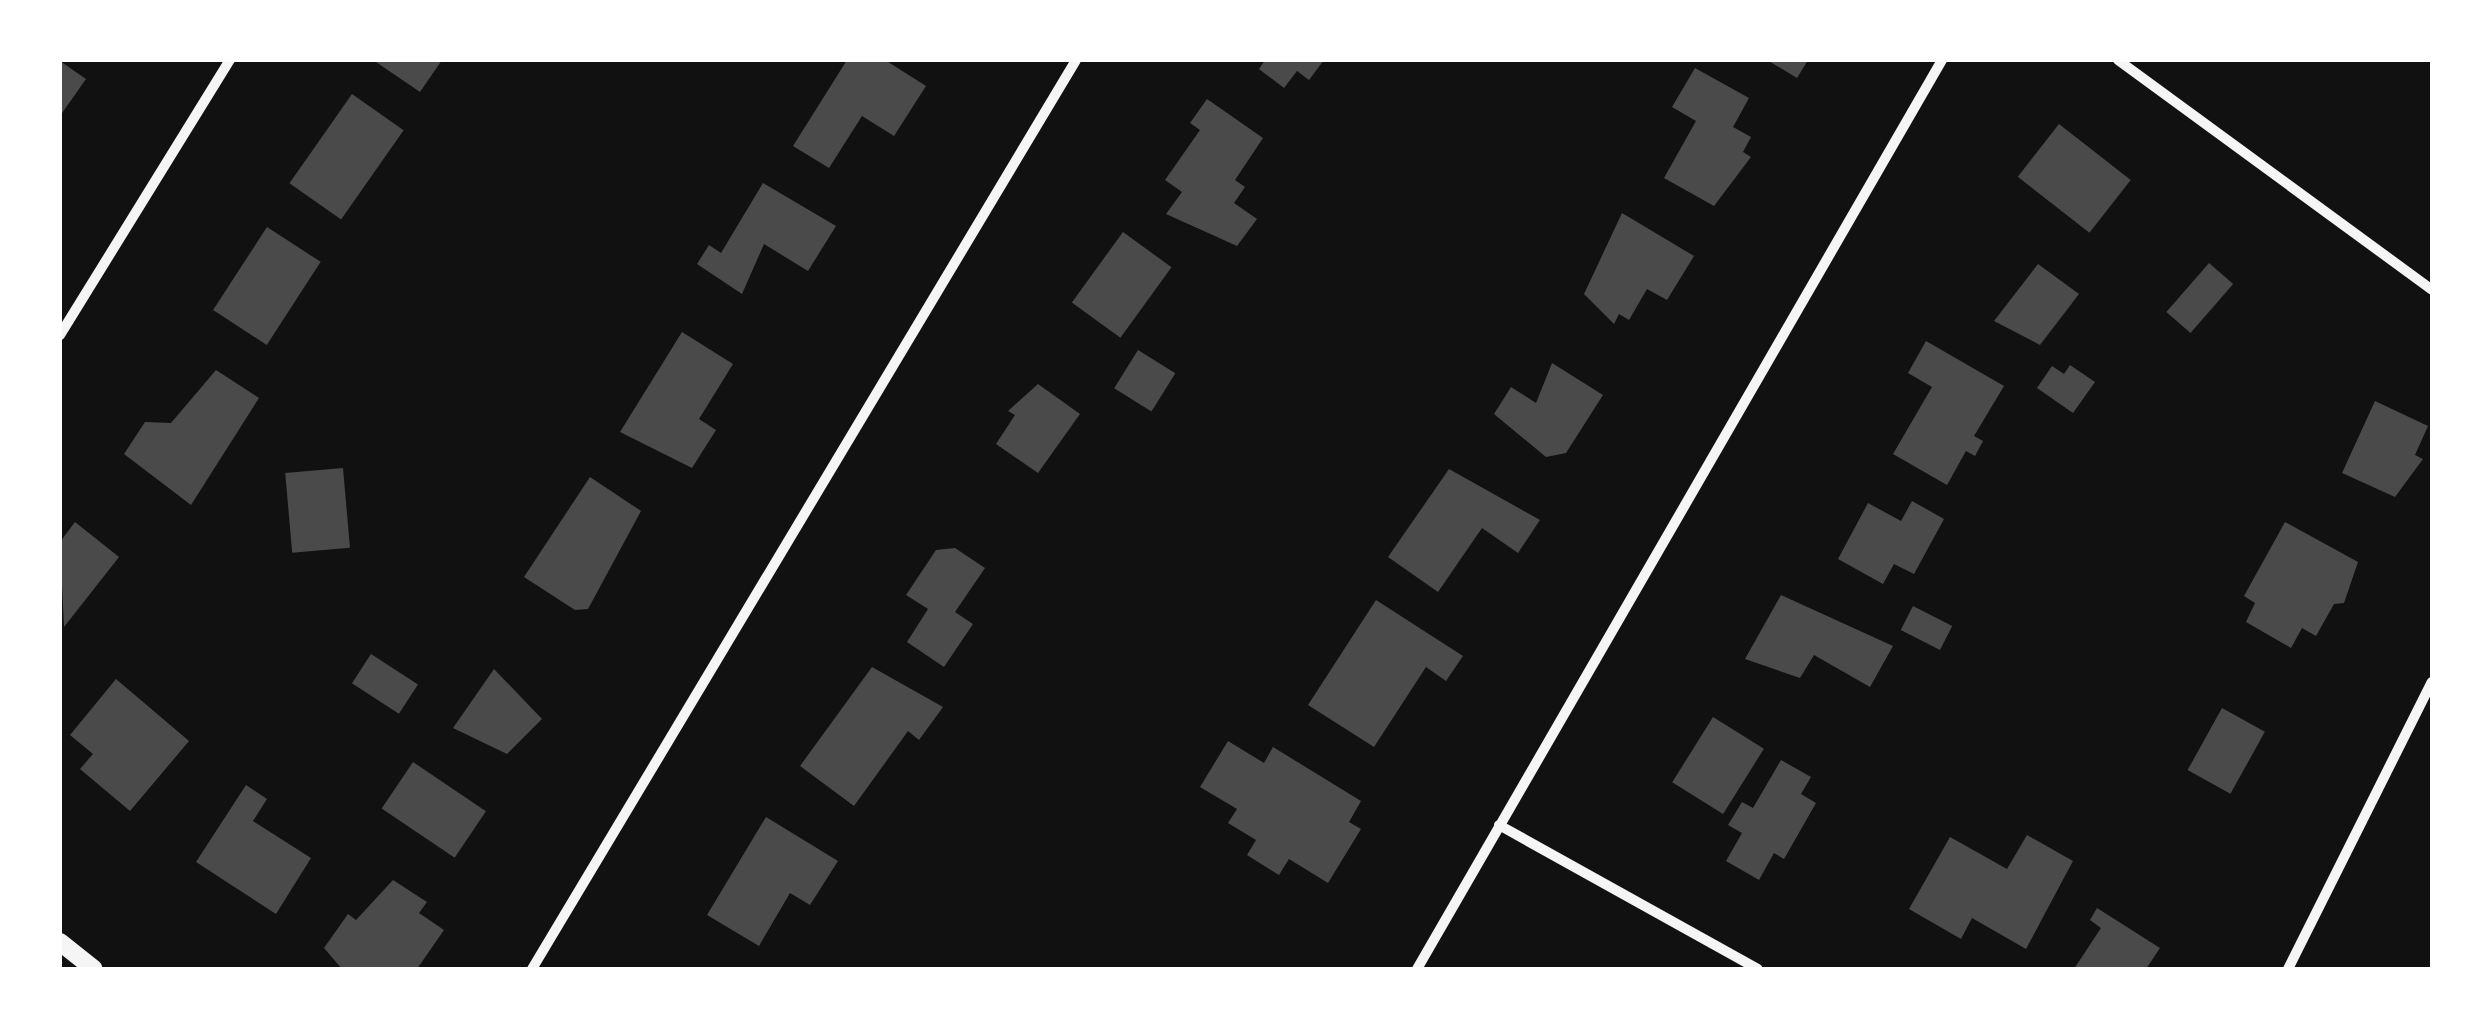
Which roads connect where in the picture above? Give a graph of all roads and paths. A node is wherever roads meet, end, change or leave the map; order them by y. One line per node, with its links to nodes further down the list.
1 (230, 60): 6 (street)
2 (1076, 60): 11 (street)
3 (1942, 60): 8 (street)
4 (2118, 60): 5 (street)
5 (2432, 290)
6 (60, 334)
7 (2432, 682): 14 (street)
8 (1499, 825): 12 (street); 13 (street)
9 (60, 942): 10 (street)
10 (94, 969)
11 (532, 969)
12 (1417, 969)
13 (1758, 969)
14 (2288, 969)

